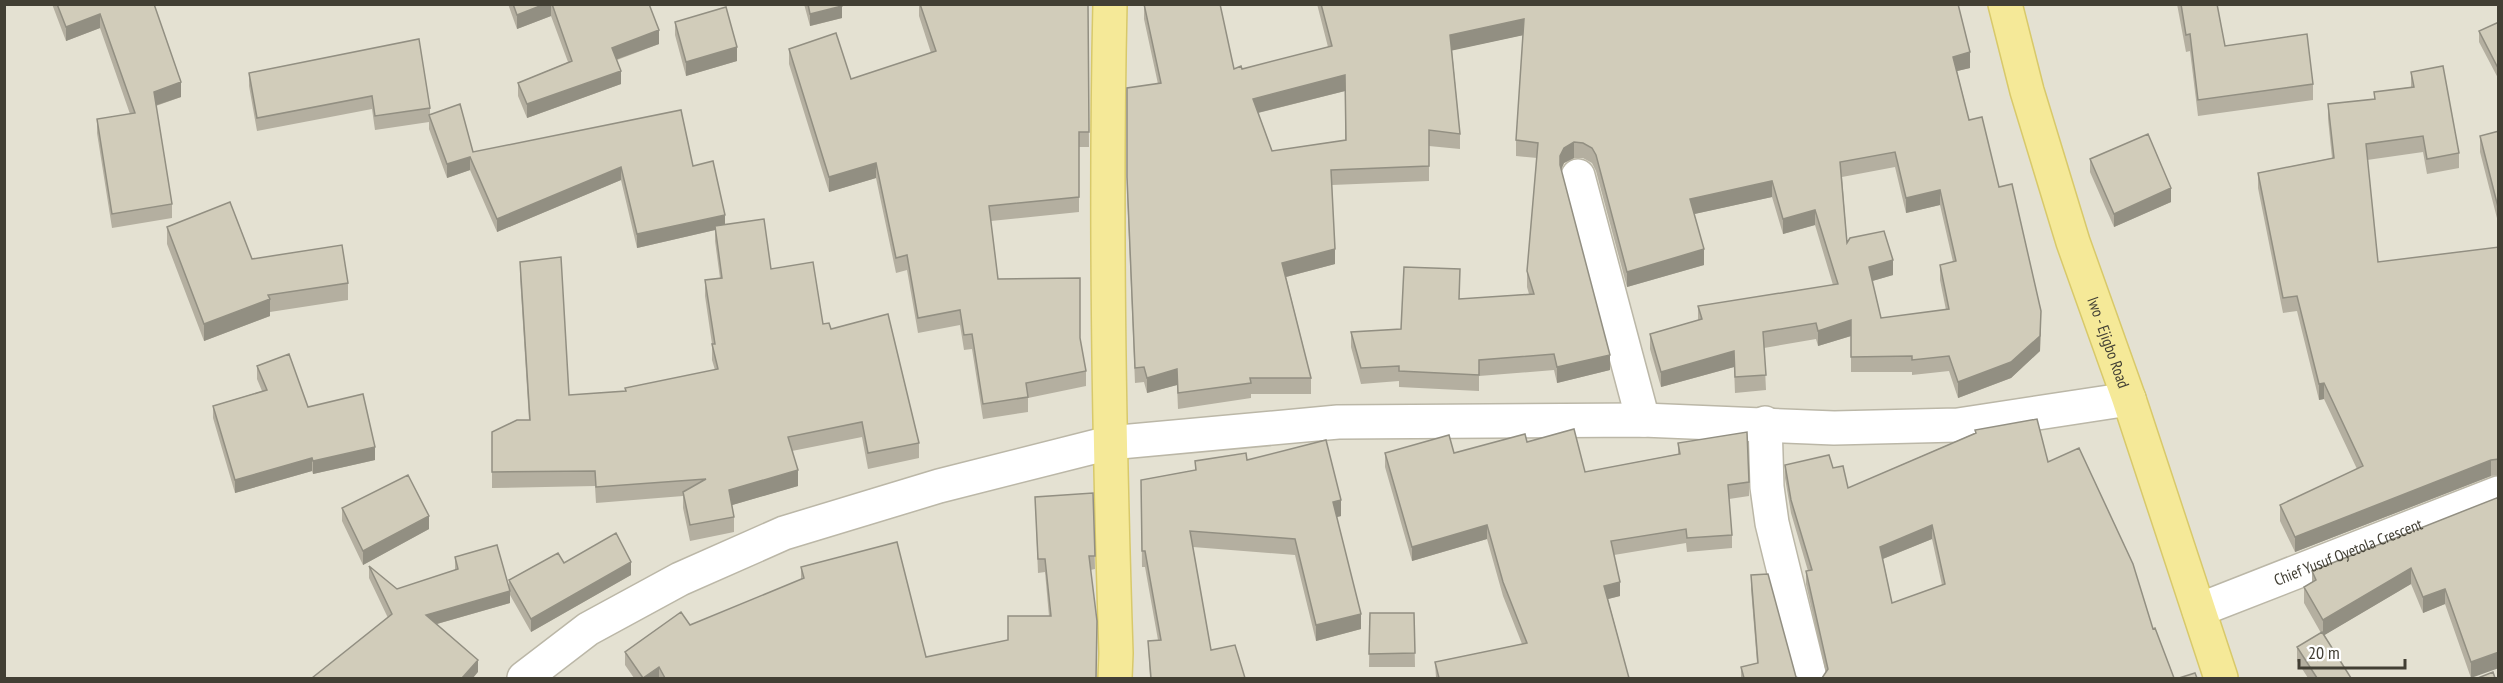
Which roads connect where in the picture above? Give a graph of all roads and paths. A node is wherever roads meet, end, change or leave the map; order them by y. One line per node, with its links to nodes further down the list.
1 (1110, 4): 7 (main road)
2 (2005, 4): 4 (main road, Iwo - Ejigbo Road)
3 (1578, 176): 5 (street)
4 (2128, 399): 6 (street); 9 (main road, Iwo - Ejigbo Road)
5 (1643, 420): 6 (street); 7 (street)
6 (1765, 423): 12 (street)
7 (1109, 442): 10 (street); 11 (main road)
8 (2499, 493): 9 (street, Chief Yusuf Oyetola Crescent)
9 (2199, 610): 13 (main road, Iwo - Ejigbo Road)
10 (524, 678)
11 (1115, 678)
12 (1810, 678)
13 (2221, 678)

